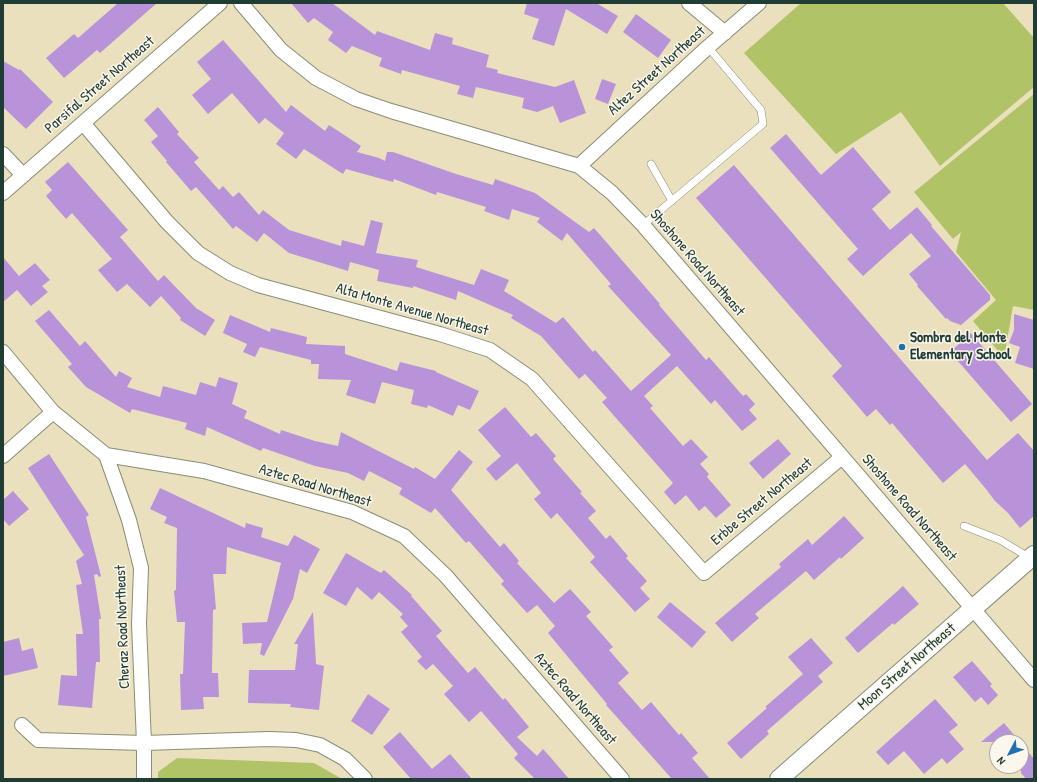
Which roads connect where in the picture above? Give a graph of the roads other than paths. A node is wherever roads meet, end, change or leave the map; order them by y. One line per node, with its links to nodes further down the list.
1 (220, 3): 7 (street, Parsifal Street Northeast)
2 (241, 3): 10 (street, Shoshone Road Northeast)
3 (688, 3): 5 (street)
4 (759, 3): 5 (street, Altez Street Northeast)
5 (724, 33): 6 (street, Altez Street Northeast)
6 (708, 47): 10 (street, Altez Street Northeast); 13 (lane)
7 (83, 123): 11 (street, Parsifal Street Northeast); 22 (street, Alta Monte Avenue Northeast)
8 (3, 154): 11 (street)
9 (651, 164): 13 (lane)
10 (579, 166): 14 (street, Shoshone Road Northeast)
11 (23, 175): 12 (street, Parsifal Street Northeast)
12 (3, 193)
13 (672, 201): 14 (lane)
14 (644, 225): 19 (street, Shoshone Road Northeast)
15 (3, 352): 16 (street, Aztec Road Northeast)
16 (53, 412): 17 (street, Aztec Road Northeast); 18 (street)
17 (106, 455): 26 (street, Cheraz Road Northeast); 29 (street, Aztec Road Northeast)
18 (3, 456)
19 (842, 457): 22 (street, Erbbe Street Northeast); 23 (street, Shoshone Road Northeast)
20 (964, 526): 21 (lane)
21 (1032, 556): 23 (street, Moon Street Northeast)
22 (704, 573)
23 (973, 608): 24 (street, Shoshone Road Northeast); 30 (street, Moon Street Northeast)
24 (1034, 680)
25 (22, 725): 26 (street)
26 (144, 743): 27 (street, Cheraz Road Northeast); 28 (street)
27 (144, 779)
28 (365, 779)
29 (622, 779)
30 (779, 779)

